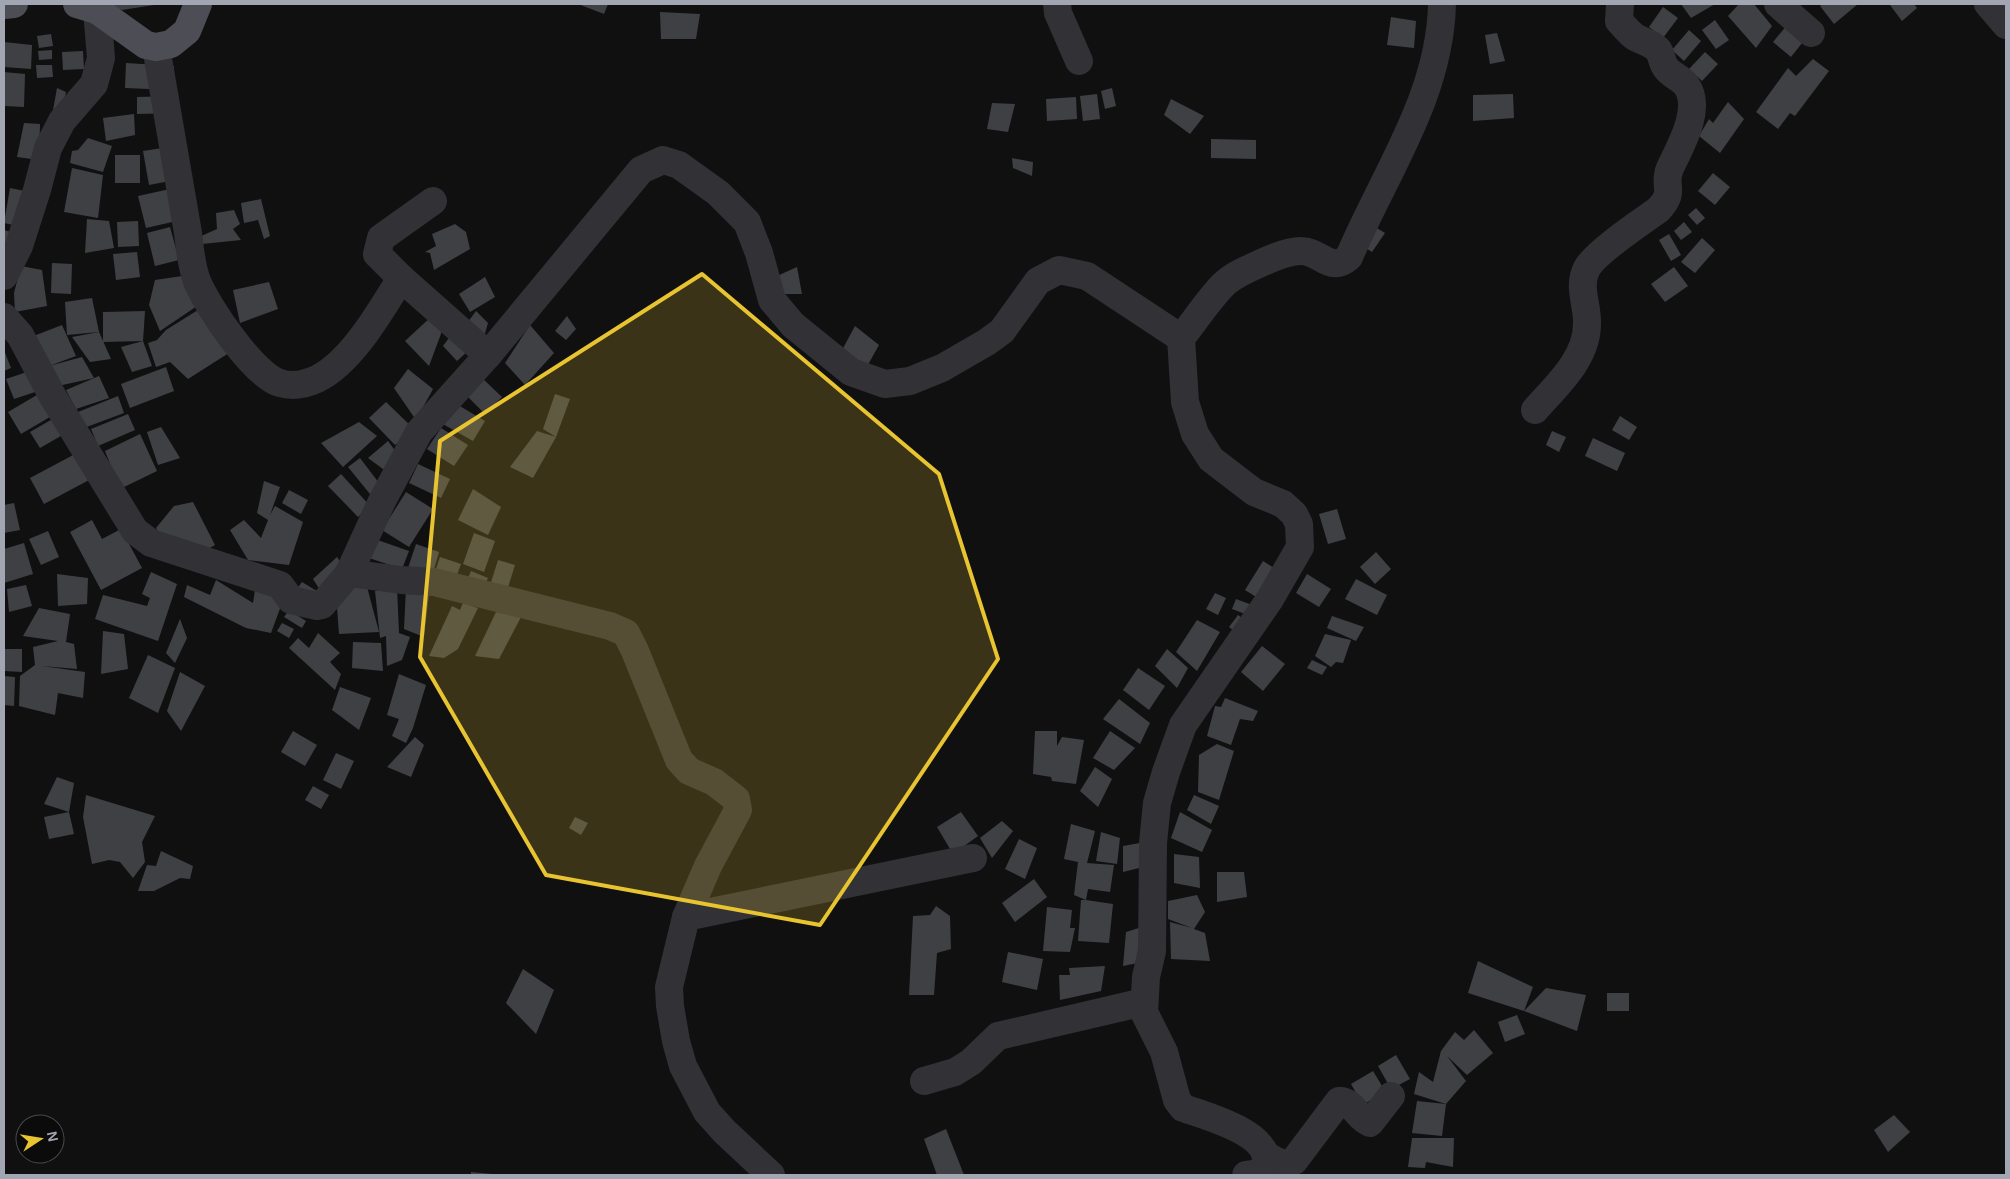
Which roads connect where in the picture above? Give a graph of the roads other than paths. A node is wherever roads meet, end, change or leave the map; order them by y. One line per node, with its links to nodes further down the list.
1 (14, 4): 8 (main road)
2 (198, 4): 12 (main road)
3 (1057, 4): 13 (street)
4 (1442, 4): 18 (street)
5 (1620, 4): 20 (street)
6 (1778, 4): 11 (street)
7 (1988, 4): 10 (street)
8 (4, 5)
9 (87, 7): 12 (main road); 15 (street)
10 (2006, 25)
11 (1811, 33)
12 (156, 47): 16 (street)
13 (1079, 62)
14 (433, 201): 16 (street)
15 (4, 276)
16 (401, 278): 19 (street)
17 (4, 317): 21 (street)
18 (1181, 338): 19 (street); 24 (street)
19 (488, 355): 21 (street)
20 (1535, 410)
21 (349, 573): 23 (street)
22 (973, 858): 23 (street)
23 (686, 917): 28 (street)
24 (1144, 1002): 25 (street); 27 (street)
25 (924, 1080)
26 (1391, 1096): 27 (street)
27 (1266, 1155): 29 (street)
28 (771, 1175)
29 (1246, 1175)

